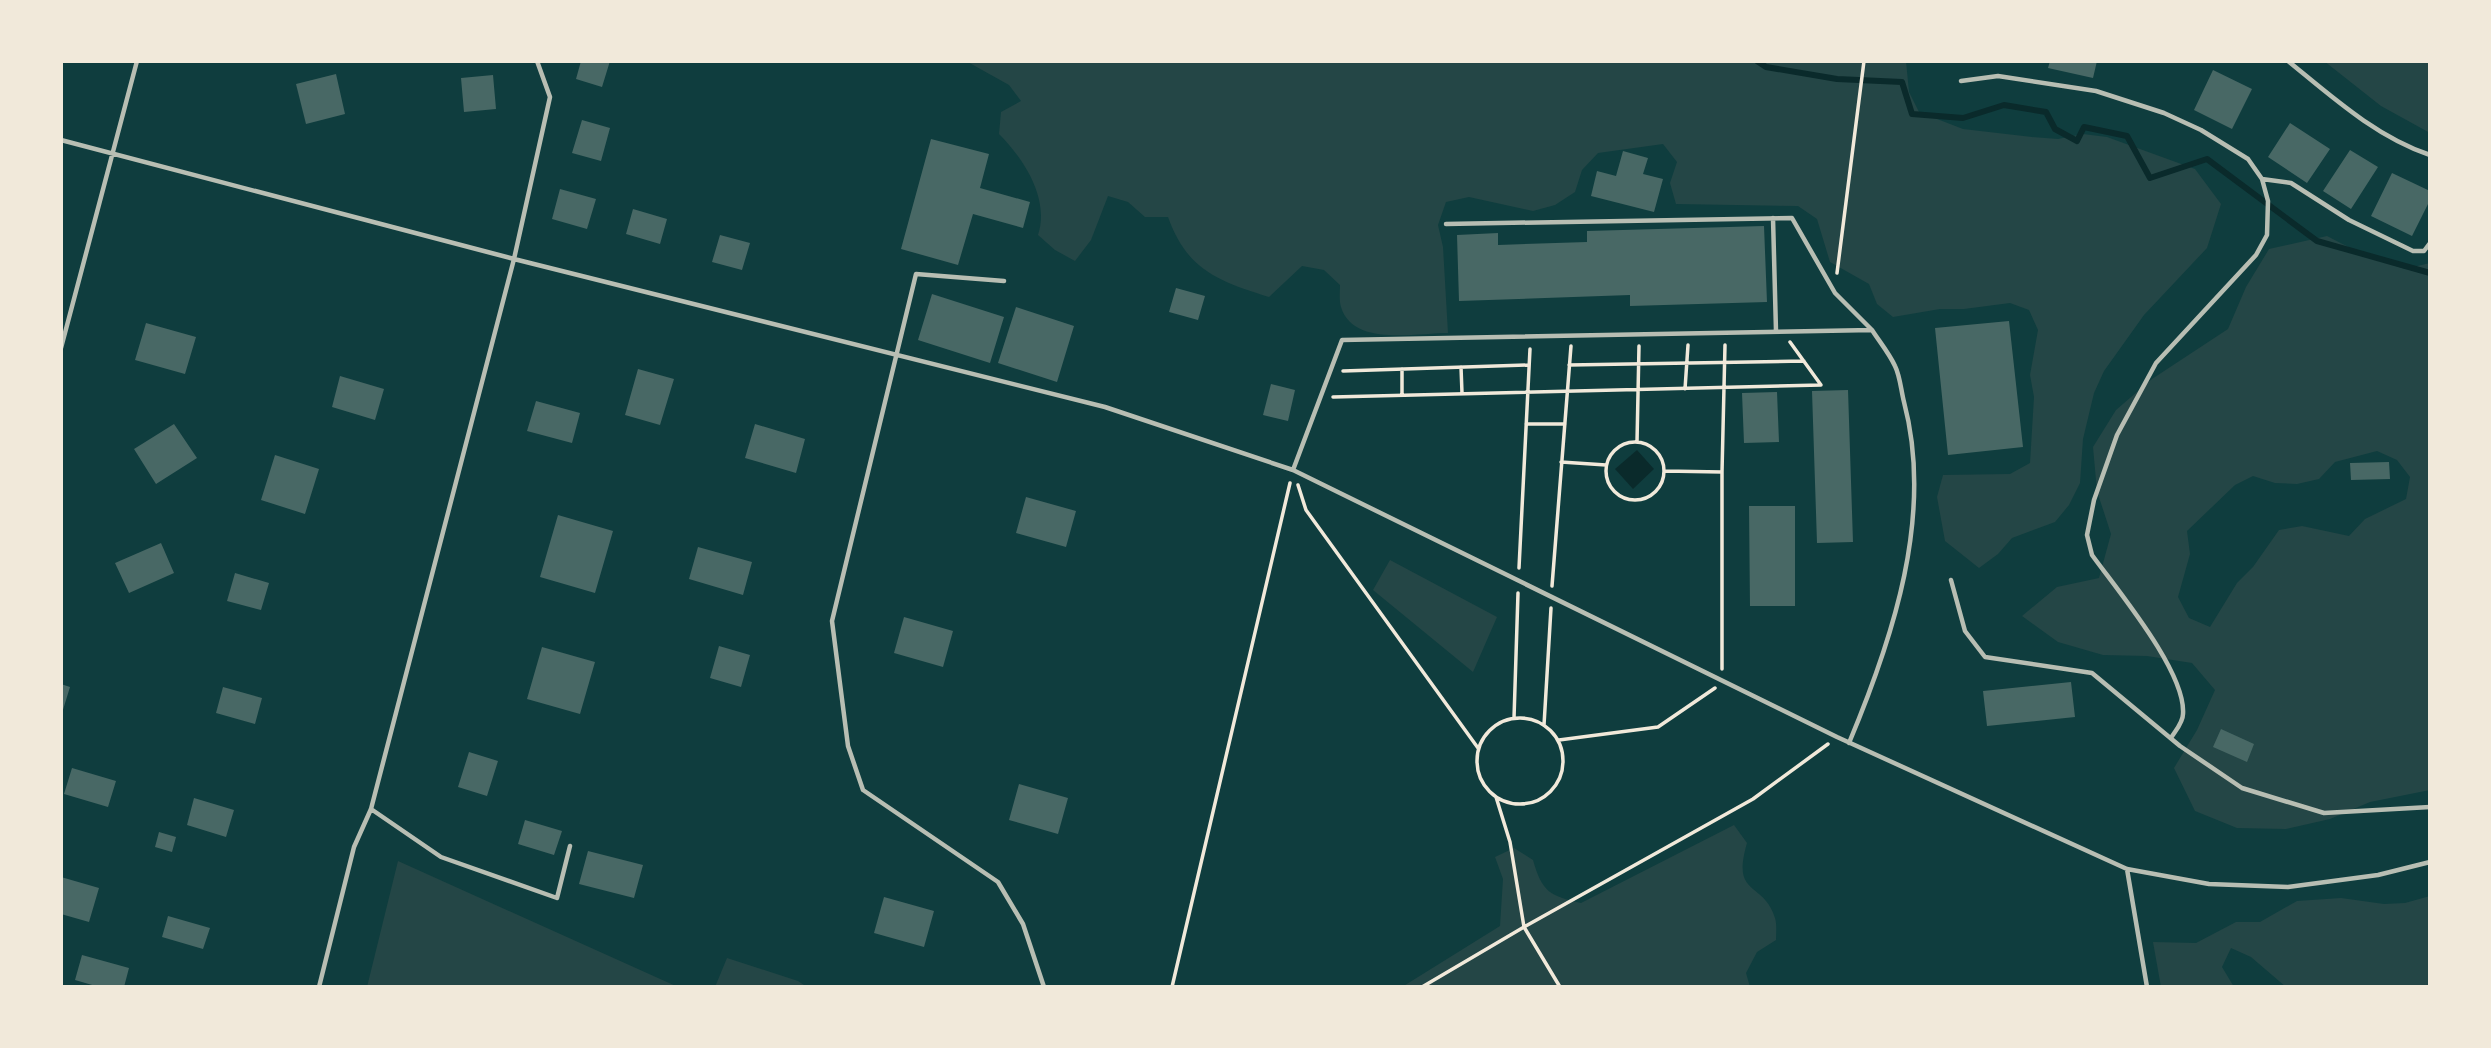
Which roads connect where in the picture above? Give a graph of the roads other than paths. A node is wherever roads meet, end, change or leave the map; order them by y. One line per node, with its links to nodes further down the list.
1 (137, 61): 6 (lane)
2 (537, 61): 12 (lane)
3 (2288, 61): 7 (lane)
4 (1961, 81): 8 (lane)
5 (61, 140): 6 (lane)
6 (113, 153): 12 (lane); 16 (lane)
7 (2430, 155)
8 (2262, 178): 11 (lane); 20 (lane)
9 (1773, 218): 10 (lane); 14 (lane); 15 (lane)
10 (1446, 223)
11 (2430, 243)
12 (514, 259): 17 (lane); 23 (lane)
13 (1004, 281): 17 (lane)
14 (1872, 330): 15 (lane); 21 (lane)
15 (1779, 331): 18 (lane)
16 (61, 348)
17 (897, 354): 18 (lane); 28 (lane)
18 (1293, 470): 21 (lane)
19 (1951, 580): 20 (lane)
20 (2171, 738): 22 (lane)
21 (1849, 743): 26 (lane)
22 (2430, 807)
23 (371, 809): 24 (lane); 27 (lane)
24 (570, 846)
25 (2430, 862): 26 (lane)
26 (2127, 869): 29 (lane)
27 (319, 987)
28 (1044, 987)
29 (2147, 987)

